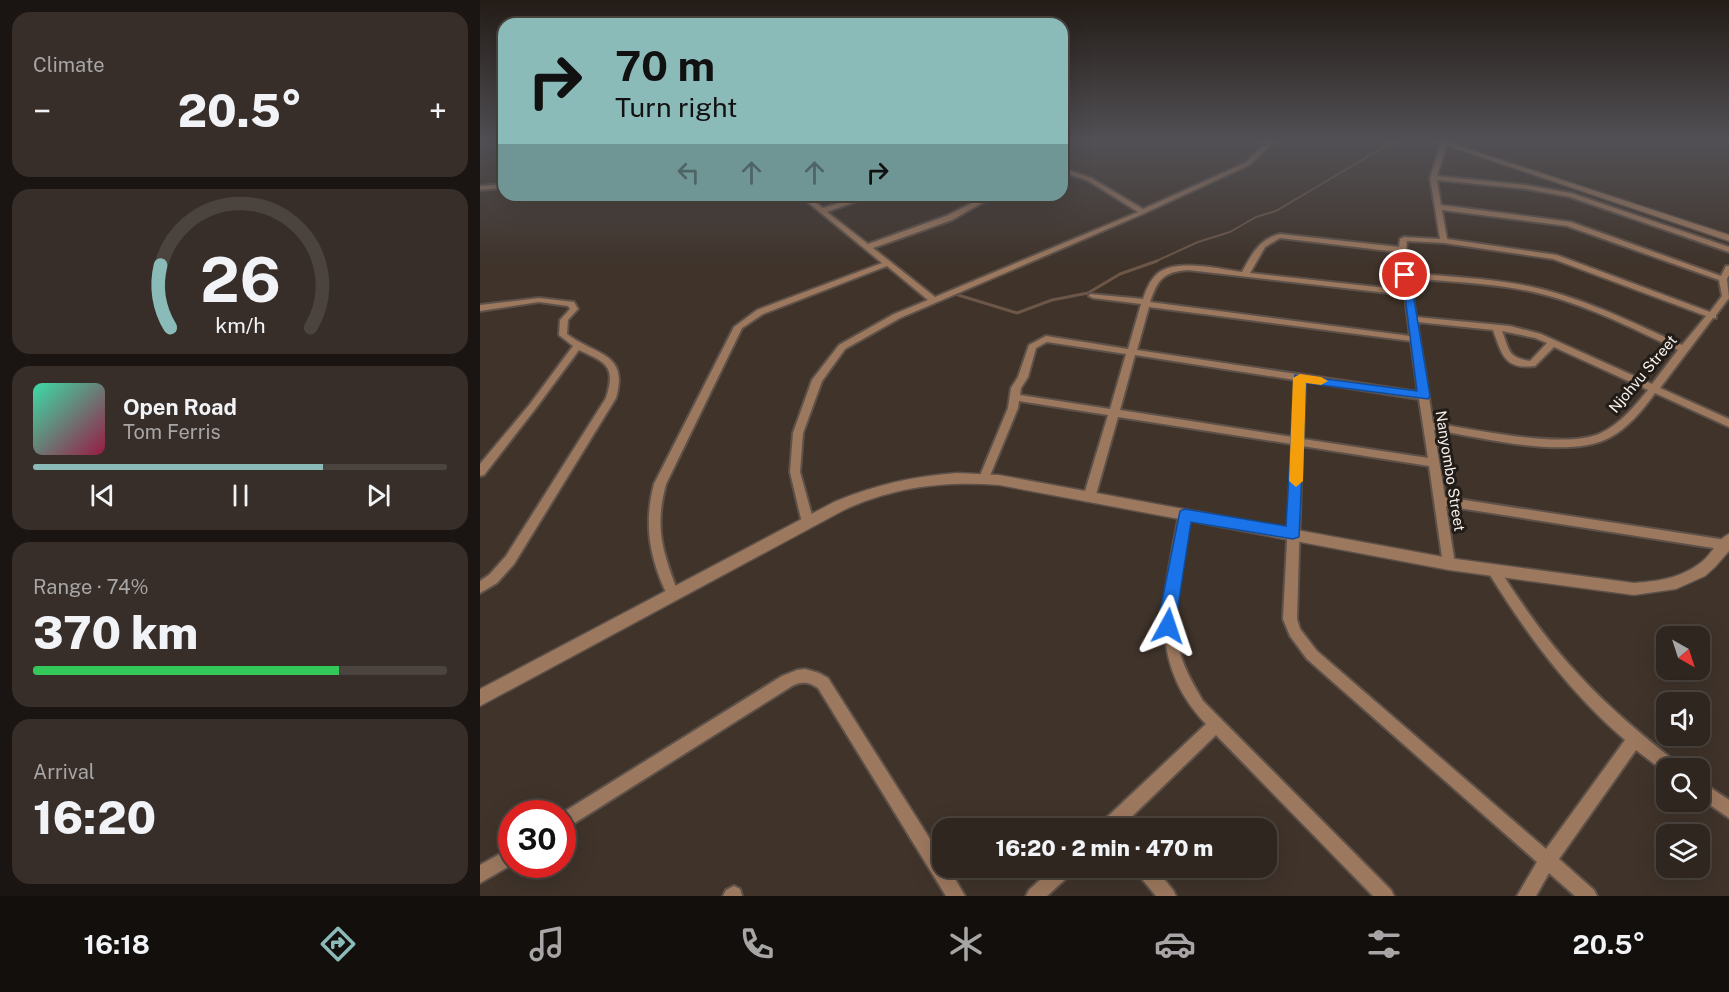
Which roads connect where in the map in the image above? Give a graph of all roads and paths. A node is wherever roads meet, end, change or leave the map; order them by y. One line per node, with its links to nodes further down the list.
1 (1095, 183): 13 (street)
2 (1206, 183): 13 (street)
3 (1434, 183): 11 (street)
4 (1483, 183): 18 (street)
5 (1563, 183): 14 (street)
6 (498, 186): 7 (street)
7 (480, 188)
8 (810, 201): 12 (street)
9 (853, 201): 12 (street)
10 (982, 201): 16 (street)
11 (1437, 207): 15 (street); 23 (street)
12 (822, 211): 16 (street)
13 (1143, 212): 26 (street)
14 (1729, 238)
15 (1444, 241): 17 (street); 29 (street)
16 (867, 247): 19 (street)
17 (1402, 250): 21 (street); 22 (street, Nanyombo Street)
18 (1729, 250)
19 (888, 263): 26 (street); 57 (street)
20 (1729, 268): 23 (street, Njohvu Street)
21 (1245, 274): 24 (street); 27 (street)
22 (1405, 275): 24 (street, Nanyombo Street); 35 (street)
23 (1723, 279): 29 (street, Njohvu Street)
24 (1408, 293): 30 (street, Nanyombo Street)
25 (1093, 296): 27 (street)
26 (934, 300): 51 (street)
27 (1146, 303): 32 (street); 36 (street)
28 (480, 308): 34 (street)
29 (1713, 316): 35 (street, Njohvu Street)
30 (1412, 319): 31 (street); 32 (street, Nanyombo Street)
31 (1497, 328): 33 (street); 33 (street)
32 (1415, 339): 39 (street, Nanyombo Street)
33 (1552, 342): 38 (street)
34 (578, 345): 46 (street); 56 (street)
35 (1684, 350): 38 (street, Njohvu Street)
36 (1130, 353): 37 (street); 40 (street); 41 (street)
37 (1300, 378): 39 (street); 44 (street)
38 (1653, 387): 42 (street); 43 (street, Njohvu Street)
39 (1424, 396): 43 (street, Nanyombo Street)
40 (1015, 397): 41 (street); 47 (street)
41 (1114, 412): 44 (street); 48 (street)
42 (1729, 423)
43 (1428, 426): 45 (street, Nanyombo Street)
44 (1298, 443): 45 (street); 52 (street)
45 (1434, 463): 49 (street, Nanyombo Street)
46 (480, 472)
47 (984, 478): 48 (street); 51 (street)
48 (1089, 498): 50 (street)
49 (1440, 501): 53 (street); 54 (street, Nanyombo Street)
50 (1185, 515): 52 (street); 59 (street)
51 (807, 523): 57 (street)
52 (1293, 533): 54 (street); 66 (street)
53 (1727, 542): 55 (street)
54 (1449, 564): 55 (street)
55 (1494, 571): 60 (street)
56 (480, 588)
57 (673, 595): 58 (street)
58 (480, 698)
59 (1216, 725): 65 (street); 74 (street)
60 (1635, 739): 61 (street); 66 (street)
61 (1659, 758)
62 (1710, 796): 63 (street)
63 (1729, 810)
64 (576, 814): 71 (street)
65 (1119, 818)
66 (1548, 860): 75 (street); 76 (street)
67 (498, 864): 68 (street)
68 (480, 875)
69 (1054, 878): 72 (street)
70 (1152, 878): 73 (street)
71 (956, 896)
72 (1035, 896)
73 (1167, 896)
74 (1385, 896)
75 (1526, 896)
76 (1588, 896)

